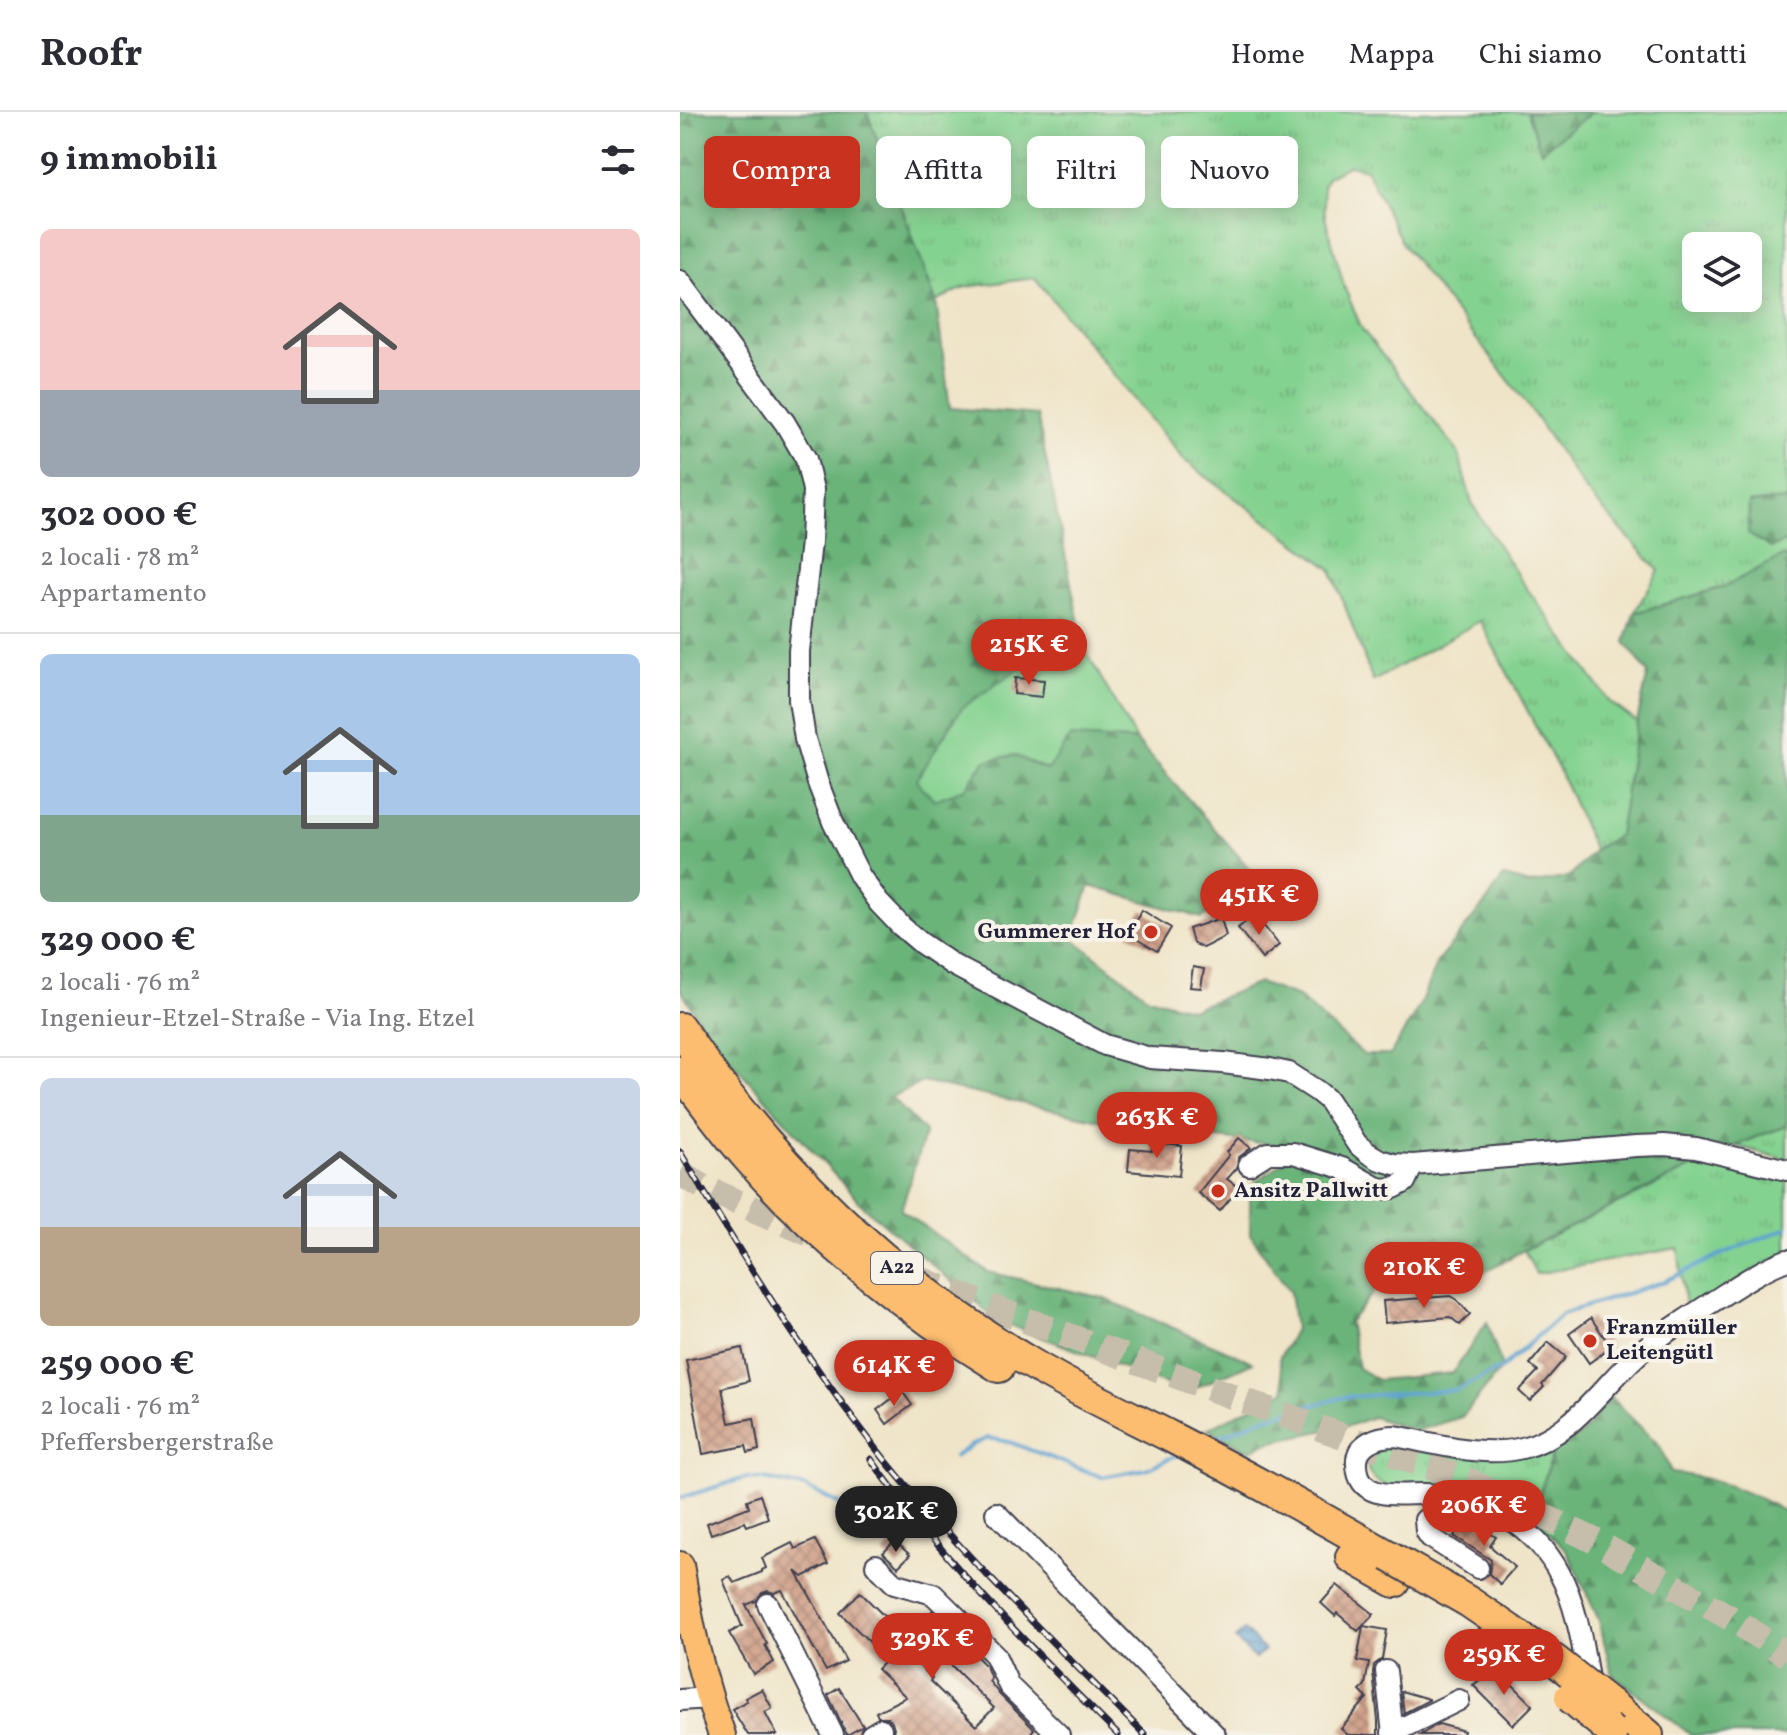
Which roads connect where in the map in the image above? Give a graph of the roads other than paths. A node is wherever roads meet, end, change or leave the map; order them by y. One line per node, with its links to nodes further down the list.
1 (680, 281): 5 (street)
2 (680, 1028): 8 (highway, A22)
3 (680, 1071): 8 (highway, A22)
4 (1249, 1165): 5 (street)
5 (1413, 1165): 6 (street)
6 (1787, 1170)
7 (1787, 1260): 9 (street)
8 (1163, 1444): 19 (highway, A22, bridge)
9 (1445, 1495): 13 (street); 19 (street)
10 (996, 1513): 24 (street)
11 (680, 1565): 16 (main road)
12 (876, 1565): 23 (street)
13 (1478, 1568)
14 (768, 1604): 20 (street)
15 (1386, 1671): 21 (street)
16 (709, 1698): 17 (street); 22 (main road)
17 (680, 1700)
18 (1459, 1700): 21 (street)
19 (1608, 1726): 25 (highway, A22)
20 (825, 1732)
21 (1392, 1734)
22 (722, 1735)
23 (1059, 1735)
24 (1215, 1735)
25 (1648, 1735)

